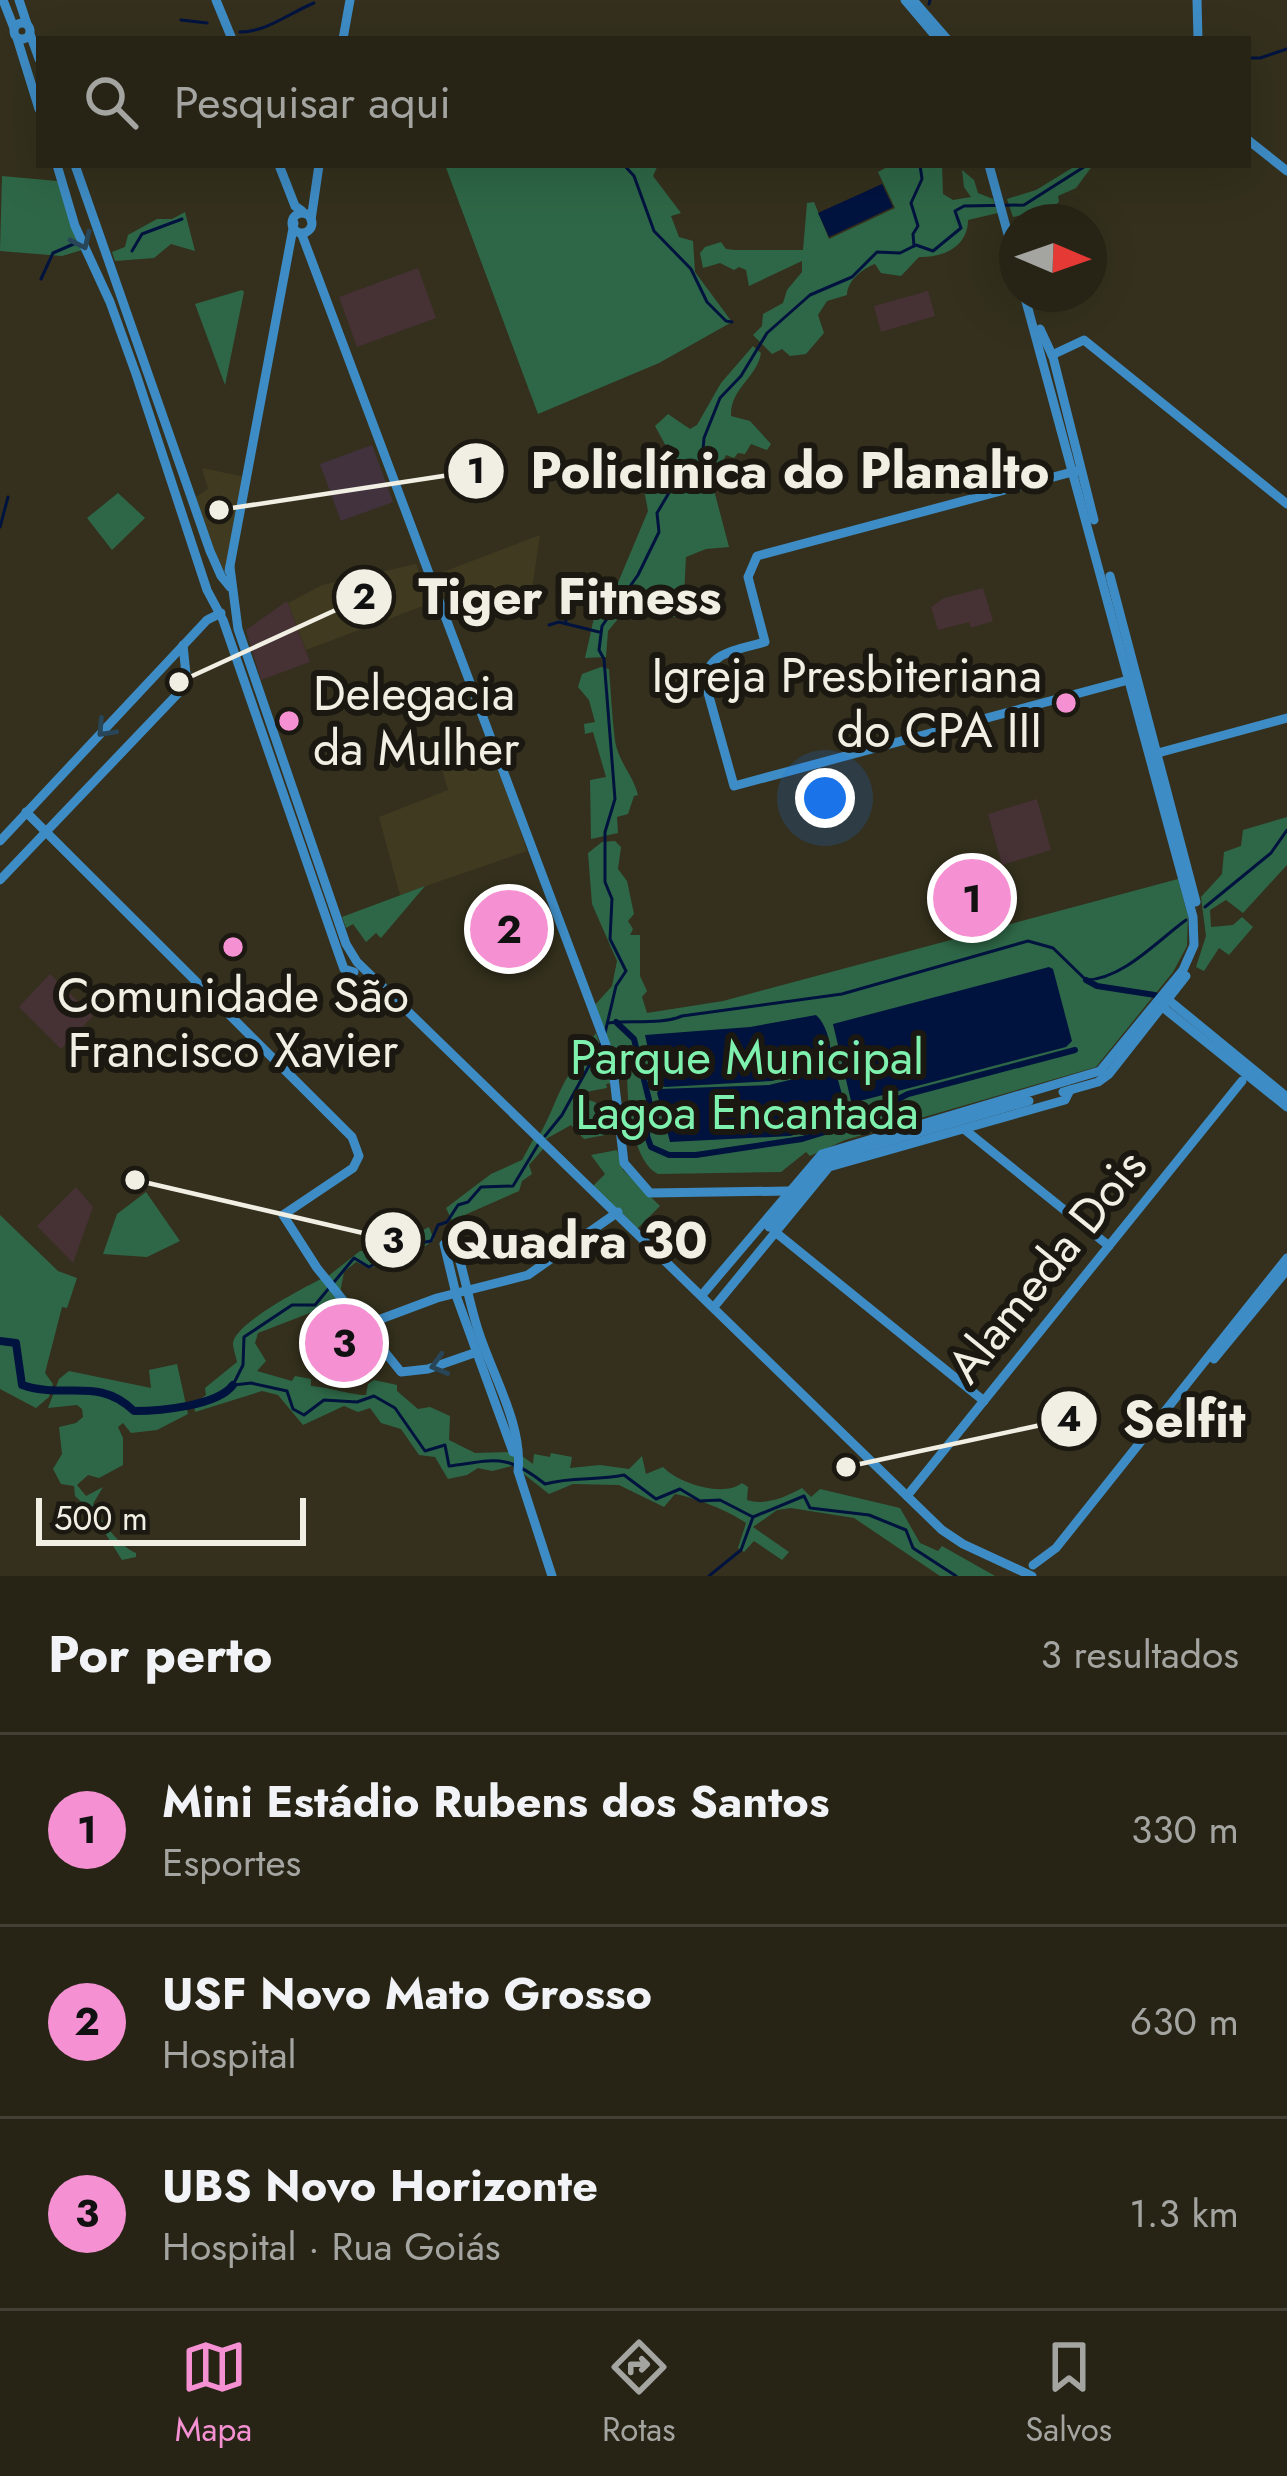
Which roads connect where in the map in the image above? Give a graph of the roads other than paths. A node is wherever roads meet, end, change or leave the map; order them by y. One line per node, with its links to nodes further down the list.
1 (3, 0): 9 (main road)
2 (19, 0): 8 (main road)
3 (216, 0): 10 (main road)
4 (348, 0): 11 (main road)
5 (909, 0): 12 (main road); 13 (main road)
6 (1197, 0): 7 (main road)
7 (1196, 20): 14 (main road); 15 (main road)
8 (28, 29): 9 (main road); 16 (main road)
9 (16, 33): 17 (main road)
10 (231, 36)
11 (341, 36)
12 (936, 36)
13 (944, 36)
14 (1188, 36)
15 (1198, 36)
16 (36, 51)
17 (36, 99)
18 (1251, 142): 24 (main road)
19 (58, 168): 27 (main road, one-way to 27)
20 (76, 168): 28 (main road)
21 (280, 168): 26 (main road)
22 (316, 168): 26 (main road)
23 (993, 168): 25 (main road)
24 (1287, 171)
25 (1003, 204)
26 (302, 222): 34 (main road); 54 (main road)
27 (110, 302): 28 (main road); 30 (main road)
28 (125, 304): 30 (main road); 34 (main road)
29 (1034, 312): 31 (main road)
30 (115, 315): 35 (main road)
31 (1048, 358): 32 (main road); 33 (main road)
32 (1078, 471): 39 (main road); 39 (main road)
33 (1287, 504)
34 (228, 586): 35 (main road); 36 (main road)
35 (212, 601): 37 (main road)
36 (235, 607): 37 (main road); 47 (main road)
37 (214, 615): 38 (main road); 47 (main road)
38 (180, 651): 42 (main road, one-way to 42); 43 (main road)
39 (1134, 679): 41 (main road); 46 (main road)
40 (1287, 718): 41 (main road)
41 (1158, 754): 46 (main road)
42 (26, 812): 43 (main road); 44 (main road)
43 (46, 833): 45 (main road); 65 (main road)
44 (0, 841)
45 (0, 880)
46 (1196, 915): 48 (main road)
47 (358, 969): 55 (main road)
48 (1163, 1002): 50 (main road); 51 (main road); 53 (main road)
49 (1242, 1081): 58 (main road, Alameda Dois)
50 (1068, 1095): 52 (main road); 53 (main road)
51 (1287, 1102)
52 (963, 1128): 56 (main road); 58 (main road)
53 (862, 1144): 54 (main road); 56 (main road)
54 (789, 1191): 56 (main road)
55 (618, 1212): 61 (main road); 62 (main road)
56 (768, 1228): 62 (main road); 64 (main road); 67 (main road)
57 (449, 1242): 61 (main road)
58 (1109, 1246): 67 (main road, Alameda Dois)
59 (1287, 1258): 63 (main road)
60 (1287, 1270): 63 (main road)
61 (464, 1289): 65 (main road); 66 (main road); 68 (main road)
62 (702, 1294): 64 (main road)
63 (1262, 1295): 71 (main road)
64 (715, 1307): 69 (main road)
65 (362, 1326): 66 (main road, one-way to 65)
66 (477, 1352): 68 (main road)
67 (984, 1401): 69 (main road, Alameda Dois)
68 (517, 1458): 70 (main road)
69 (908, 1496): 71 (main road)
70 (550, 1572)
71 (1033, 1572)

